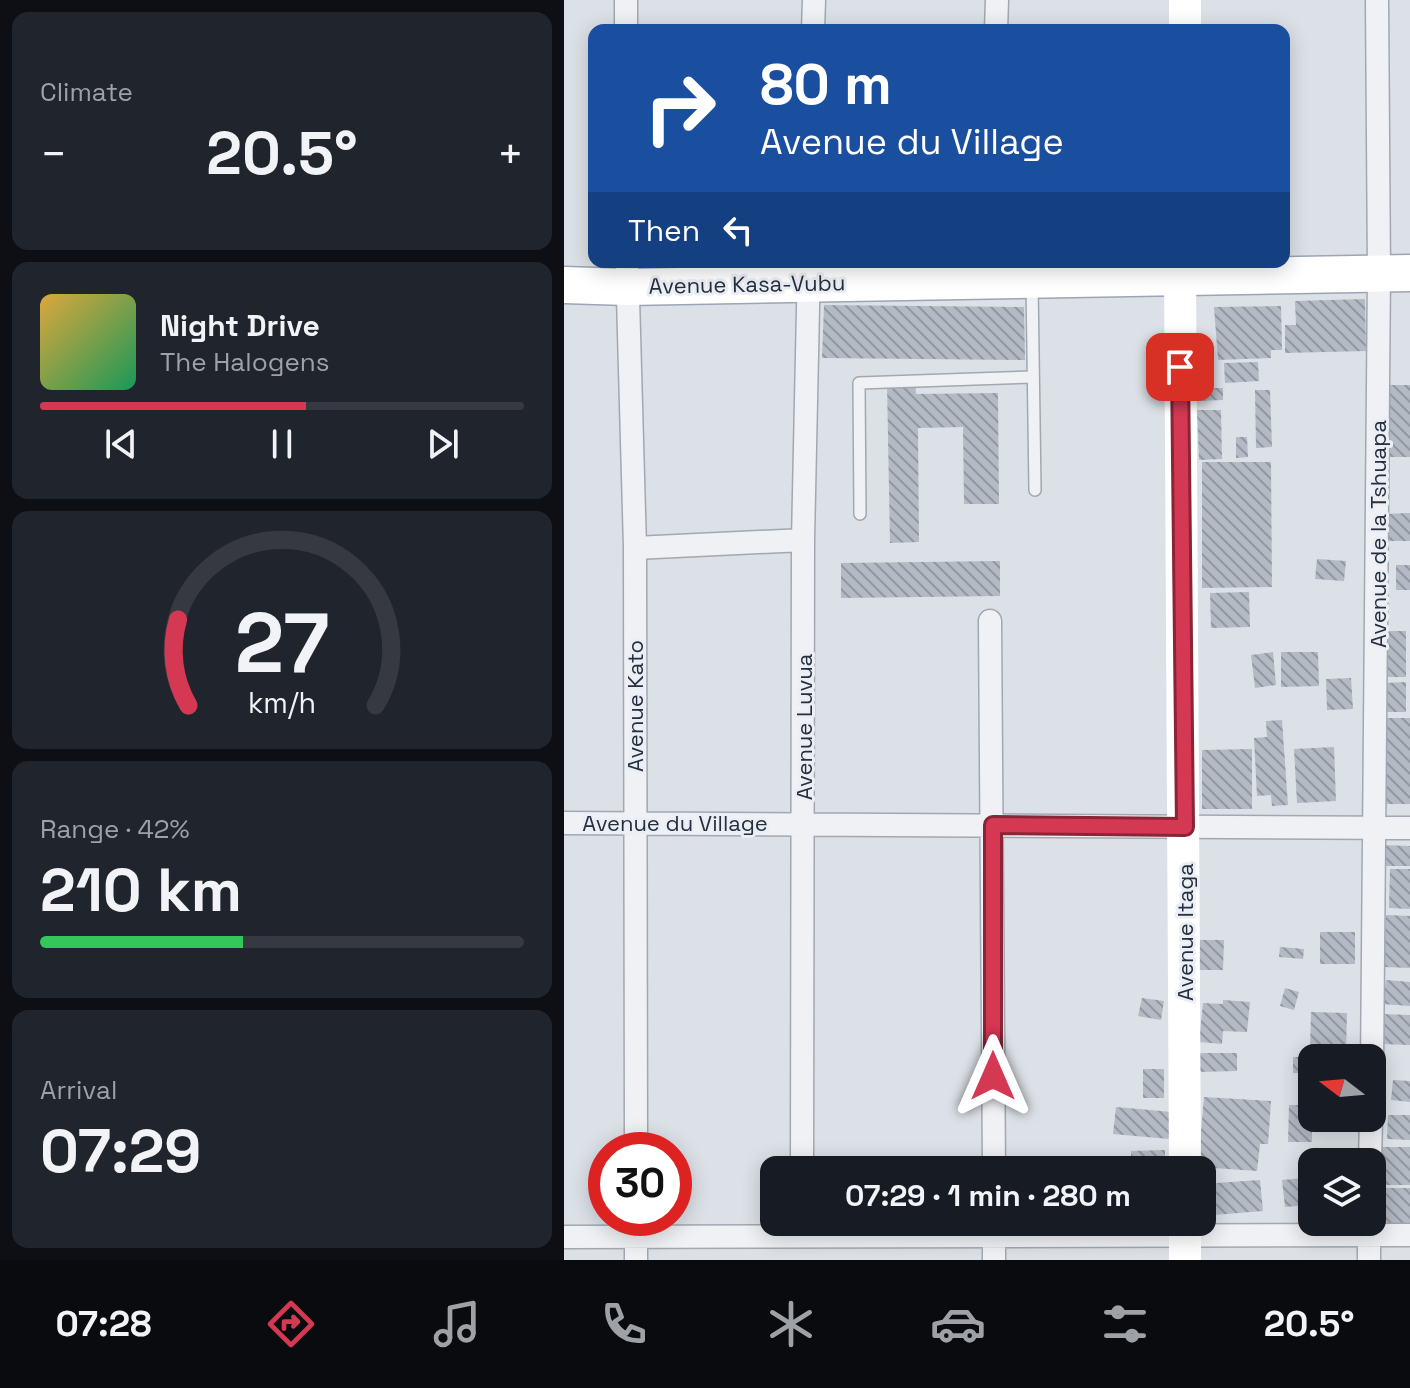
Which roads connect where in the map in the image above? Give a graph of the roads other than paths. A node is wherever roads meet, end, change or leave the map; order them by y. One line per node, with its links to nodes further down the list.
1 (626, 0): 6 (street)
2 (814, 0): 7 (street)
3 (997, 0): 8 (street)
4 (1185, 0): 9 (street)
5 (1377, 0): 13 (street, Avenue de la Tshuapa)
6 (626, 24)
7 (813, 24)
8 (996, 24)
9 (1185, 24)
10 (1180, 269): 13 (main road, Avenue Kasa-Vubu); 15 (main road, Avenue Kasa-Vubu); 27 (street, Avenue Itaga)
11 (994, 270): 12 (main road, Avenue Kasa-Vubu); 15 (main road, Avenue Kasa-Vubu)
12 (808, 273): 14 (main road, Avenue Kasa-Vubu); 20 (street, Avenue Luvua)
13 (1394, 273): 29 (street, Avenue de la Tshuapa)
14 (627, 274): 16 (main road, Avenue Kasa-Vubu); 21 (street, Avenue Kato)
15 (1032, 279): 17 (lane)
16 (564, 285)
17 (1033, 377): 18 (lane); 19 (lane)
18 (1035, 490)
19 (860, 514)
20 (803, 540): 21 (street); 25 (street, Avenue Luvua)
21 (635, 548): 23 (street, Avenue Kato)
22 (990, 621): 26 (street)
23 (636, 822): 24 (street, Avenue du Village); 25 (street, Avenue du Village); 31 (street, Avenue Kato)
24 (564, 823)
25 (804, 824): 26 (street, Avenue du Village); 32 (street, Avenue Luvua)
26 (993, 825): 27 (street, Avenue du Village); 33 (street)
27 (1185, 827): 29 (street, Avenue du Village); 34 (street, Avenue Itaga)
28 (1410, 828): 29 (street, Avenue du Village)
29 (1376, 829): 30 (street, Avenue de la Tshuapa)
30 (1372, 1044)
31 (636, 1132)
32 (802, 1156)
33 (994, 1156)
34 (1185, 1156)
35 (1386, 1231): 38 (street)
36 (760, 1232): 43 (street)
37 (1298, 1232): 44 (street)
38 (1410, 1235)
39 (802, 1236): 46 (street)
40 (924, 1236): 45 (street)
41 (1369, 1236): 47 (street)
42 (564, 1237): 43 (street)
43 (636, 1239)
44 (1185, 1239): 45 (street)
45 (994, 1240)
46 (802, 1260)
47 (1369, 1260)

